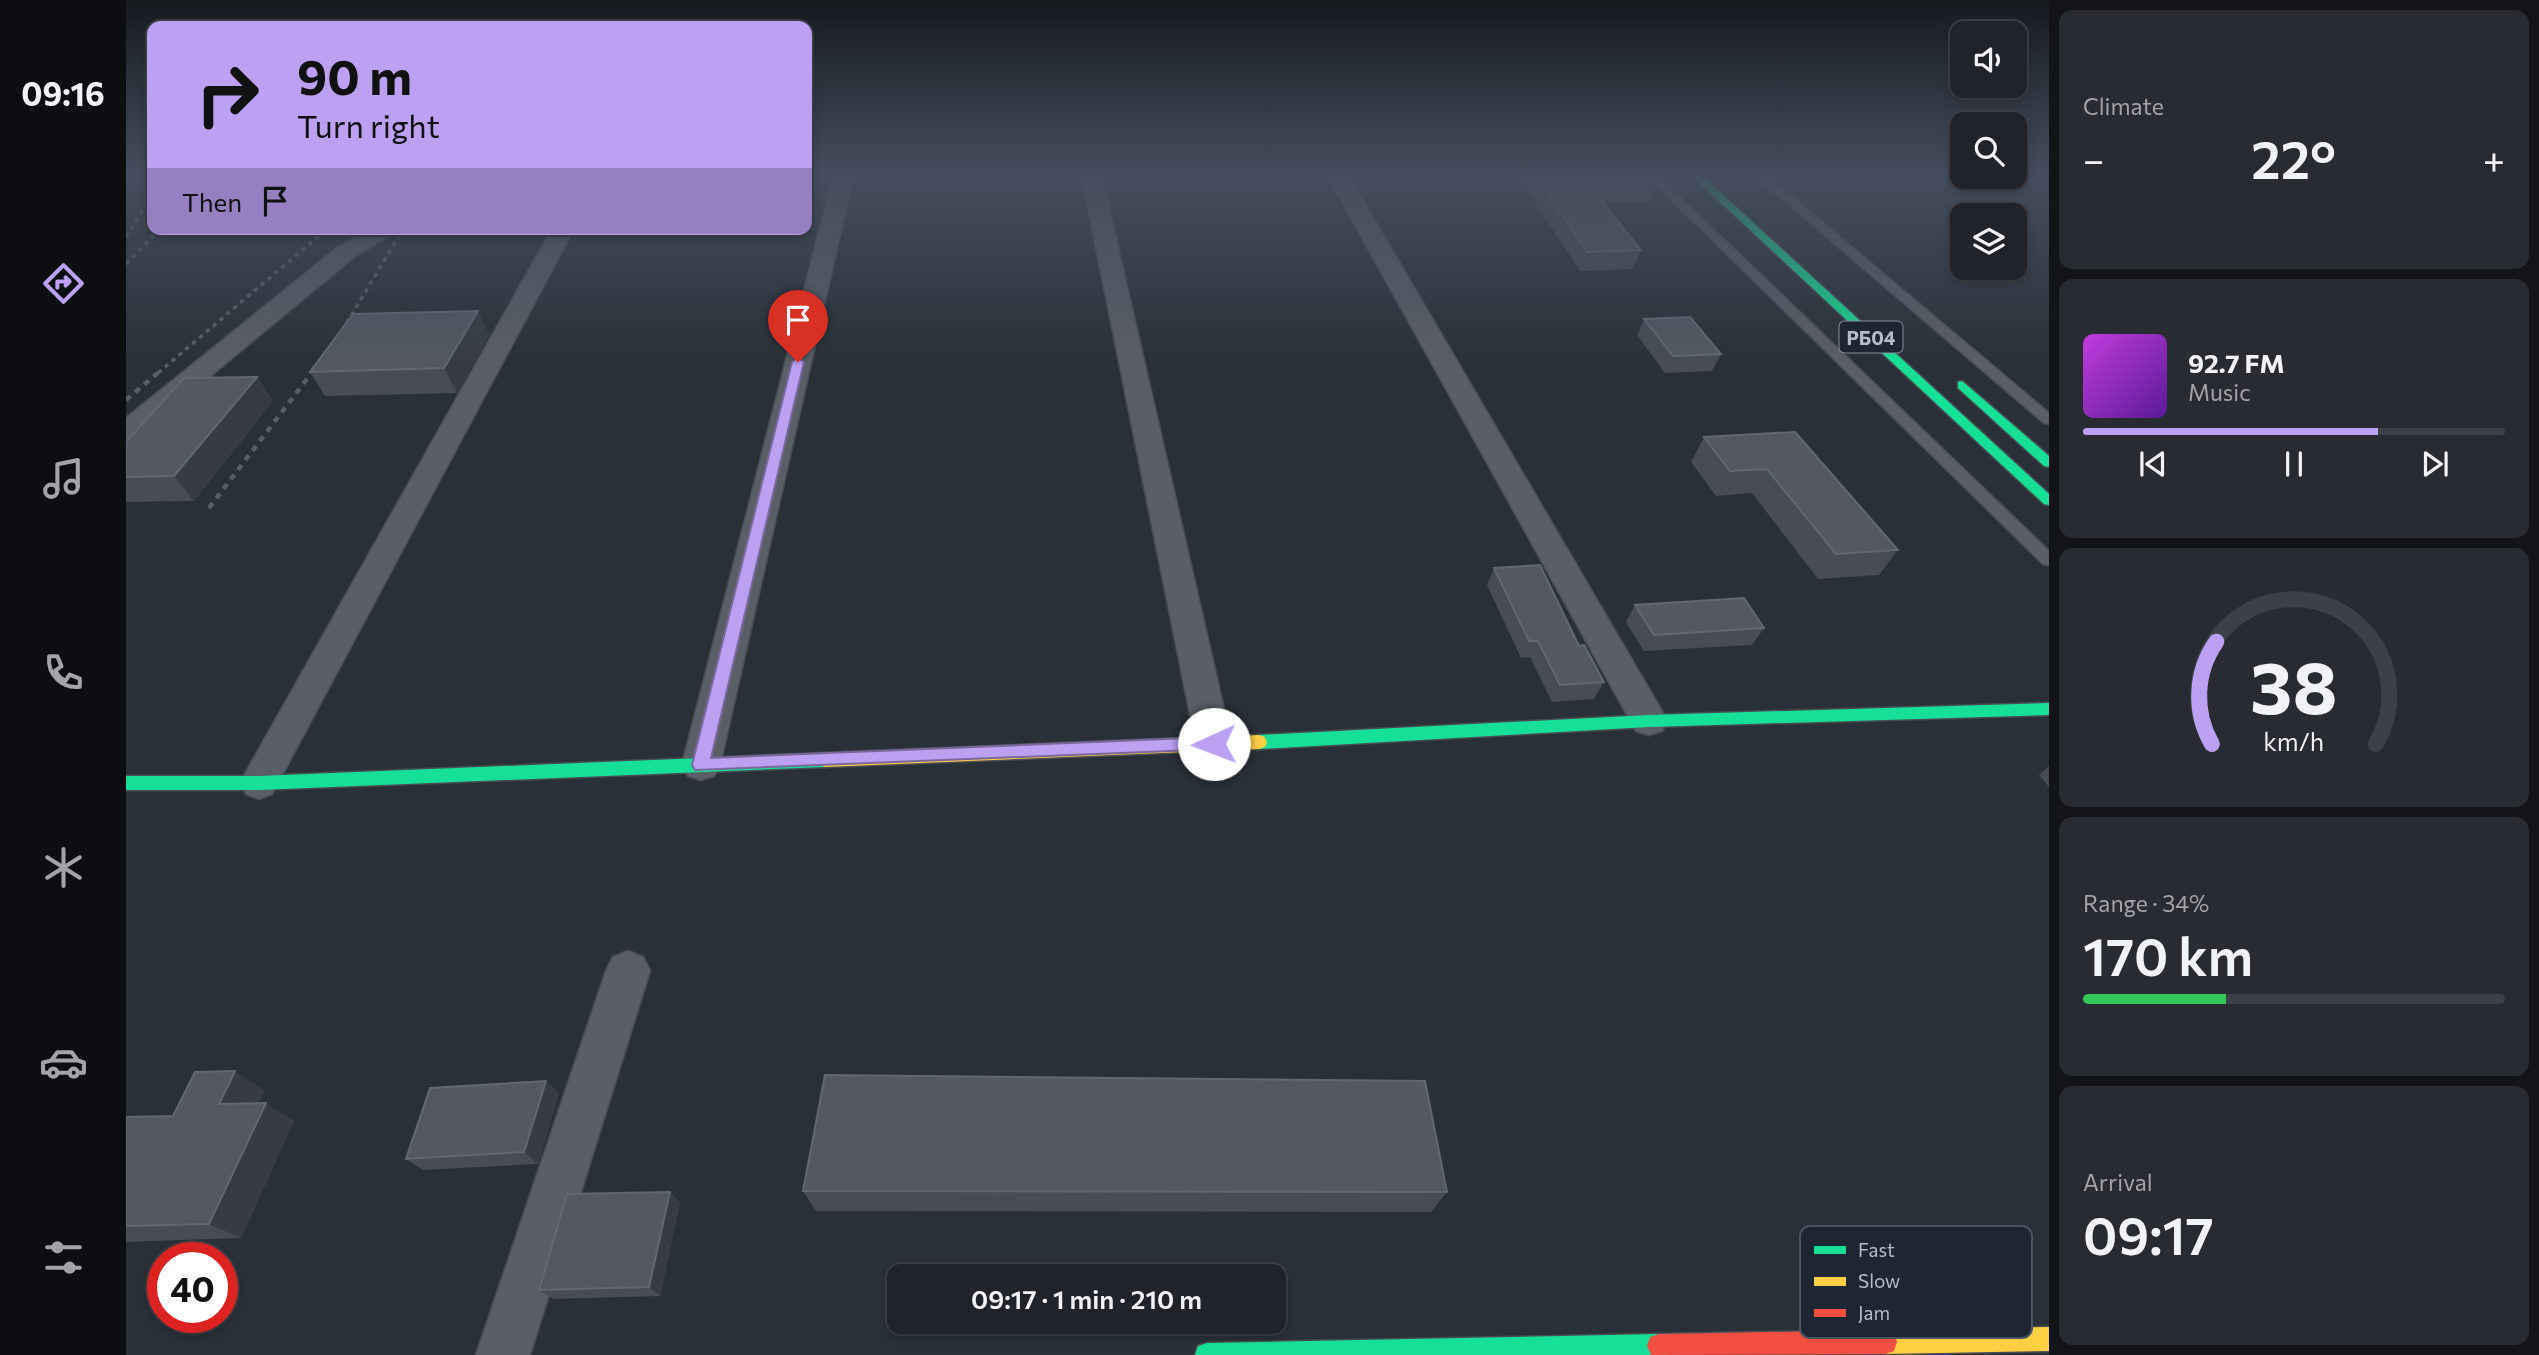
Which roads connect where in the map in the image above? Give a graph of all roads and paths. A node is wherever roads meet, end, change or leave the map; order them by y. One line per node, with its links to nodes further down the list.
1 (375, 236): 11 (street)
2 (559, 236): 20 (street)
3 (829, 236): 18 (street)
4 (1105, 236): 17 (street)
5 (1372, 236): 16 (street)
6 (1714, 236): 14 (lane)
7 (1762, 236): 13 (street, РБ04)
8 (1831, 236): 10 (lane)
9 (1947, 372): 12 (street)
10 (2049, 420)
11 (126, 432)
12 (2049, 463)
13 (2049, 501)
14 (2049, 560)
15 (2049, 709): 16 (street)
16 (1649, 721): 17 (street)
17 (1214, 744): 18 (street)
18 (701, 765): 20 (street)
19 (126, 783): 20 (street)
20 (259, 783)
21 (628, 971): 24 (street)
22 (2049, 1339): 23 (street)
23 (1231, 1354): 25 (street)
24 (503, 1355)
25 (1208, 1355)

